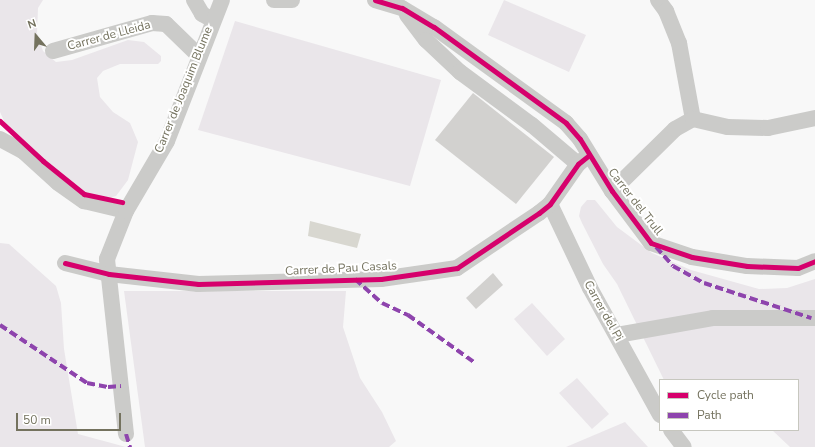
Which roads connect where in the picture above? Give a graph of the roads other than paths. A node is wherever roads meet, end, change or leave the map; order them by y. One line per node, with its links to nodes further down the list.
1 (194, 0): 8 (street)
2 (274, 0): 3 (street)
3 (292, 0)
4 (375, 0): 7 (street, Carrer del Trull)
5 (658, 0): 12 (street)
6 (224, 2): 8 (street, Carrer de Joaquim Blume)
7 (402, 8): 14 (street, Carrer del Trull); 14 (street, Carrer del Trull)
8 (213, 20): 10 (street, Carrer de Joaquim Blume)
9 (53, 51): 10 (street, Carrer de Lleida)
10 (199, 56): 17 (street, Carrer de Joaquim Blume)
11 (815, 118): 12 (street)
12 (693, 119): 15 (street)
13 (0, 139): 17 (street)
14 (583, 160): 15 (street, Carrer del Trull); 16 (street, Carrer de Pau Casals)
15 (612, 191): 18 (street, Carrer del Trull)
16 (550, 204): 20 (street, Carrer de Pau Casals); 22 (street, Carrer del Pi)
17 (126, 211): 20 (street, Carrer de Joaquim Blume)
18 (815, 261)
19 (65, 263): 20 (street, Carrer de Pau Casals)
20 (108, 274): 25 (street, Carrer de Joaquim Blume)
21 (815, 318): 22 (street)
22 (617, 335): 23 (street, Carrer del Pi)
23 (659, 413)
24 (672, 431): 26 (street)
25 (126, 434)
26 (684, 447)

